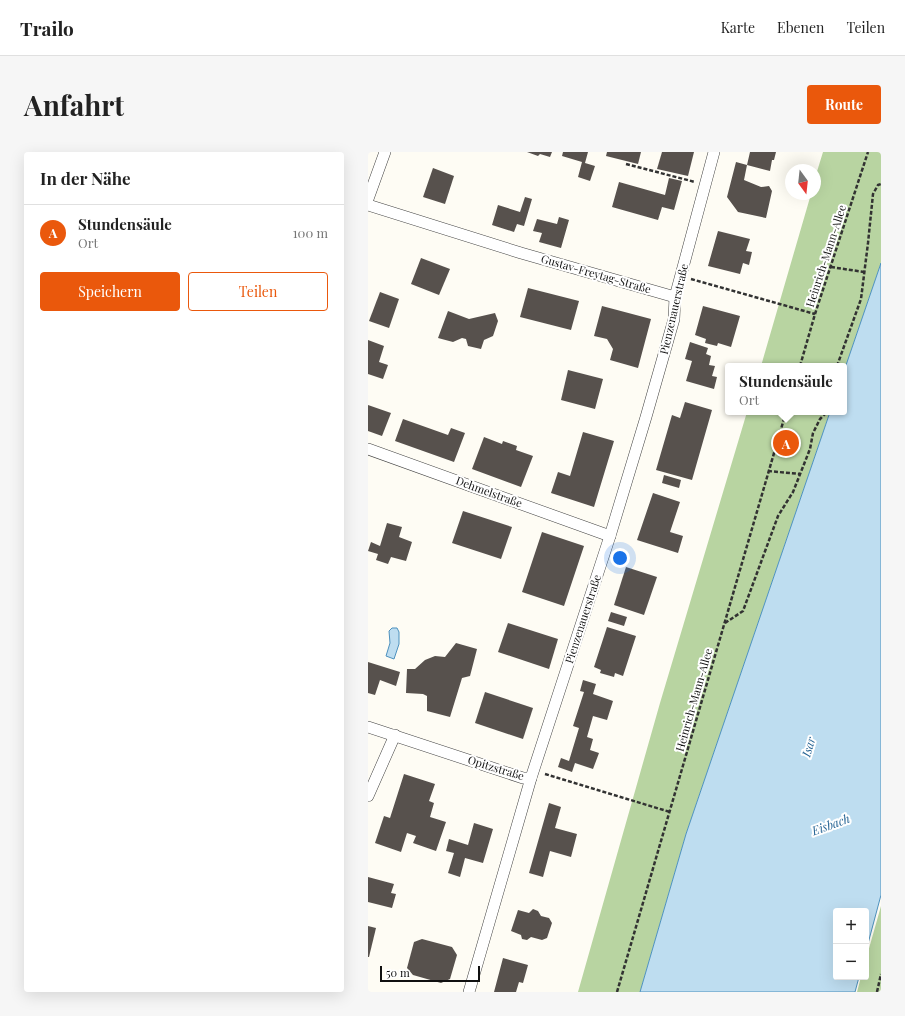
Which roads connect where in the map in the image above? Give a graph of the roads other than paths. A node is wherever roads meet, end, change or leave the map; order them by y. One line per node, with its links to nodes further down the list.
1 (385, 152): 3 (street)
2 (714, 152): 5 (street, Pienzenauerstraße)
3 (368, 199)
4 (368, 205): 5 (street, Gustav-Freytag-Straße)
5 (675, 297): 7 (street, Pienzenauerstraße)
6 (368, 449): 7 (street, Dehmelstraße)
7 (610, 536): 10 (street, Pienzenauerstraße)
8 (368, 727): 9 (street, Opitzstraße)
9 (395, 735): 10 (street, Opitzstraße); 11 (street)
10 (531, 778): 12 (street, Pienzenauerstraße)
11 (368, 796)
12 (469, 992)

